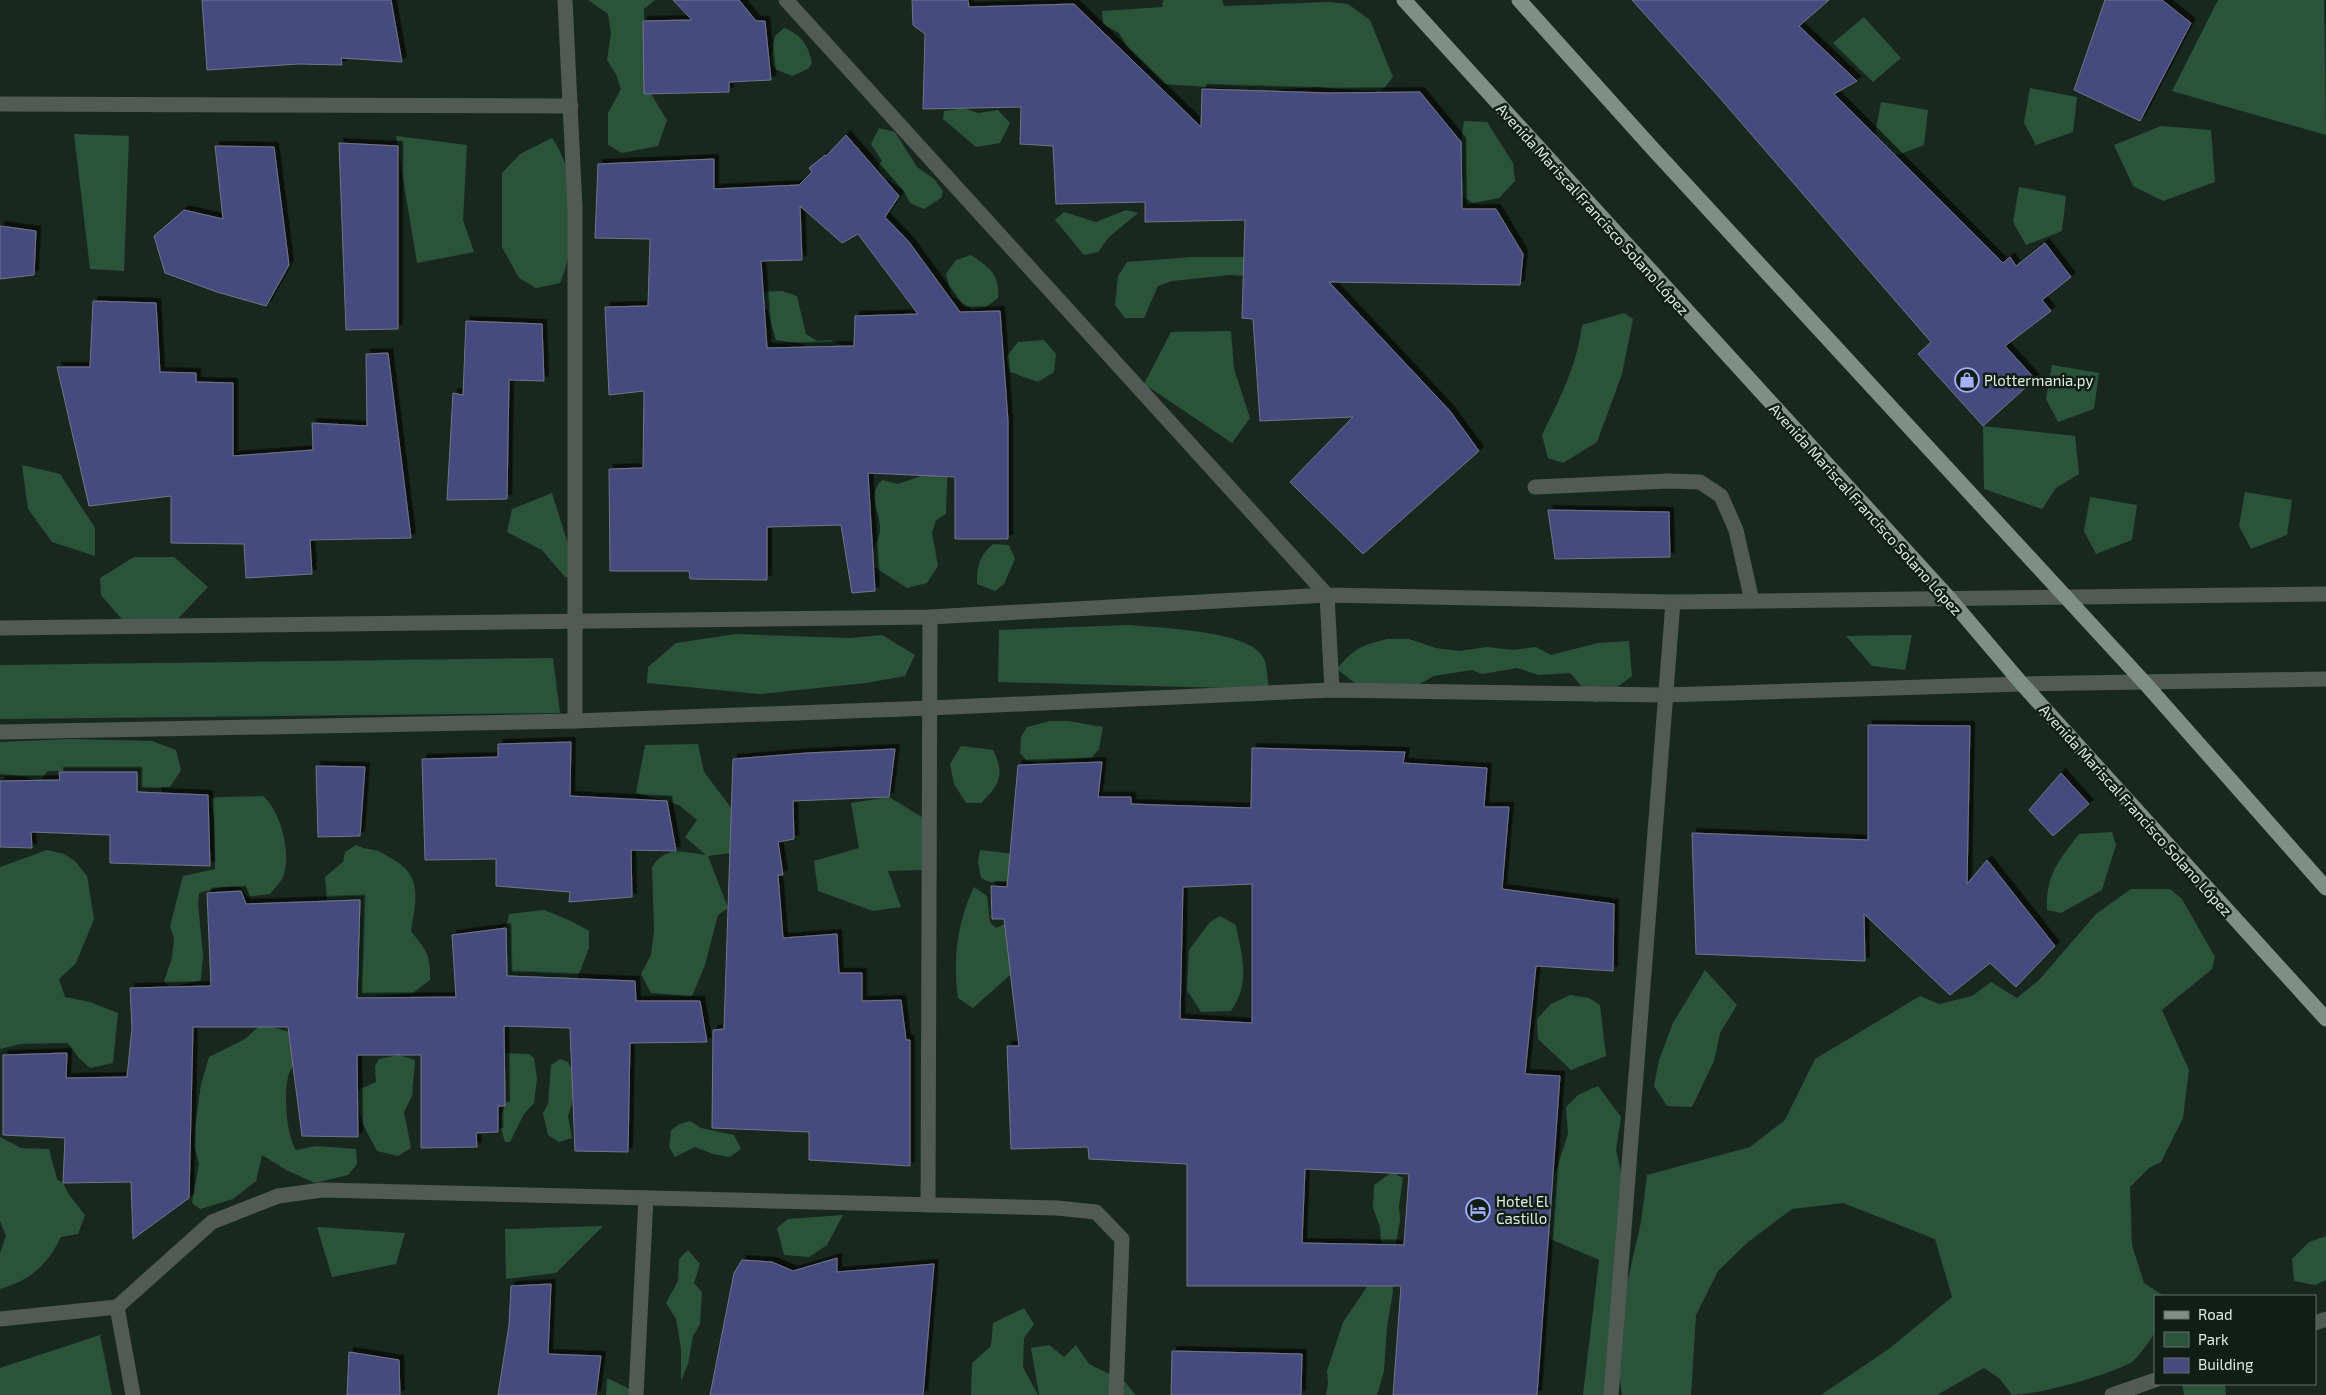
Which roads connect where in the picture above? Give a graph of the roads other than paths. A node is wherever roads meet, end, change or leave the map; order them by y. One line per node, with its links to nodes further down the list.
1 (565, 0): 6 (street)
2 (786, 0): 9 (street)
3 (1404, 0): 11 (main road, Avenida Mariscal Francisco Solano López)
4 (1519, 0): 10 (main road)
5 (0, 104): 6 (street)
6 (571, 106): 15 (street)
7 (1535, 487): 12 (street)
8 (2326, 594): 10 (street)
9 (1328, 595): 13 (street); 14 (street); 20 (street)
10 (2064, 597): 11 (street); 18 (main road)
11 (1948, 598): 12 (street); 19 (main road, Avenida Mariscal Francisco Solano López)
12 (1752, 601): 13 (street)
13 (1672, 602): 21 (street)
14 (930, 617): 15 (street); 22 (street)
15 (574, 620): 16 (street); 23 (street)
16 (0, 628)
17 (2326, 679): 18 (street)
18 (2144, 682): 19 (street); 25 (main road)
19 (2022, 684): 21 (street); 26 (main road, Avenida Mariscal Francisco Solano López)
20 (1332, 690): 21 (street); 22 (street)
21 (1664, 695): 35 (street)
22 (930, 708): 23 (street); 28 (street)
23 (575, 721): 24 (street)
24 (0, 732)
25 (2326, 888)
26 (2326, 1019)
27 (646, 1198): 28 (street); 29 (street); 33 (street)
28 (928, 1205): 34 (street)
29 (117, 1307): 30 (street); 32 (street)
30 (0, 1319)
31 (2154, 1380): 36 (street)
32 (133, 1395)
33 (636, 1395)
34 (1116, 1395)
35 (1611, 1395)
36 (2112, 1395)

